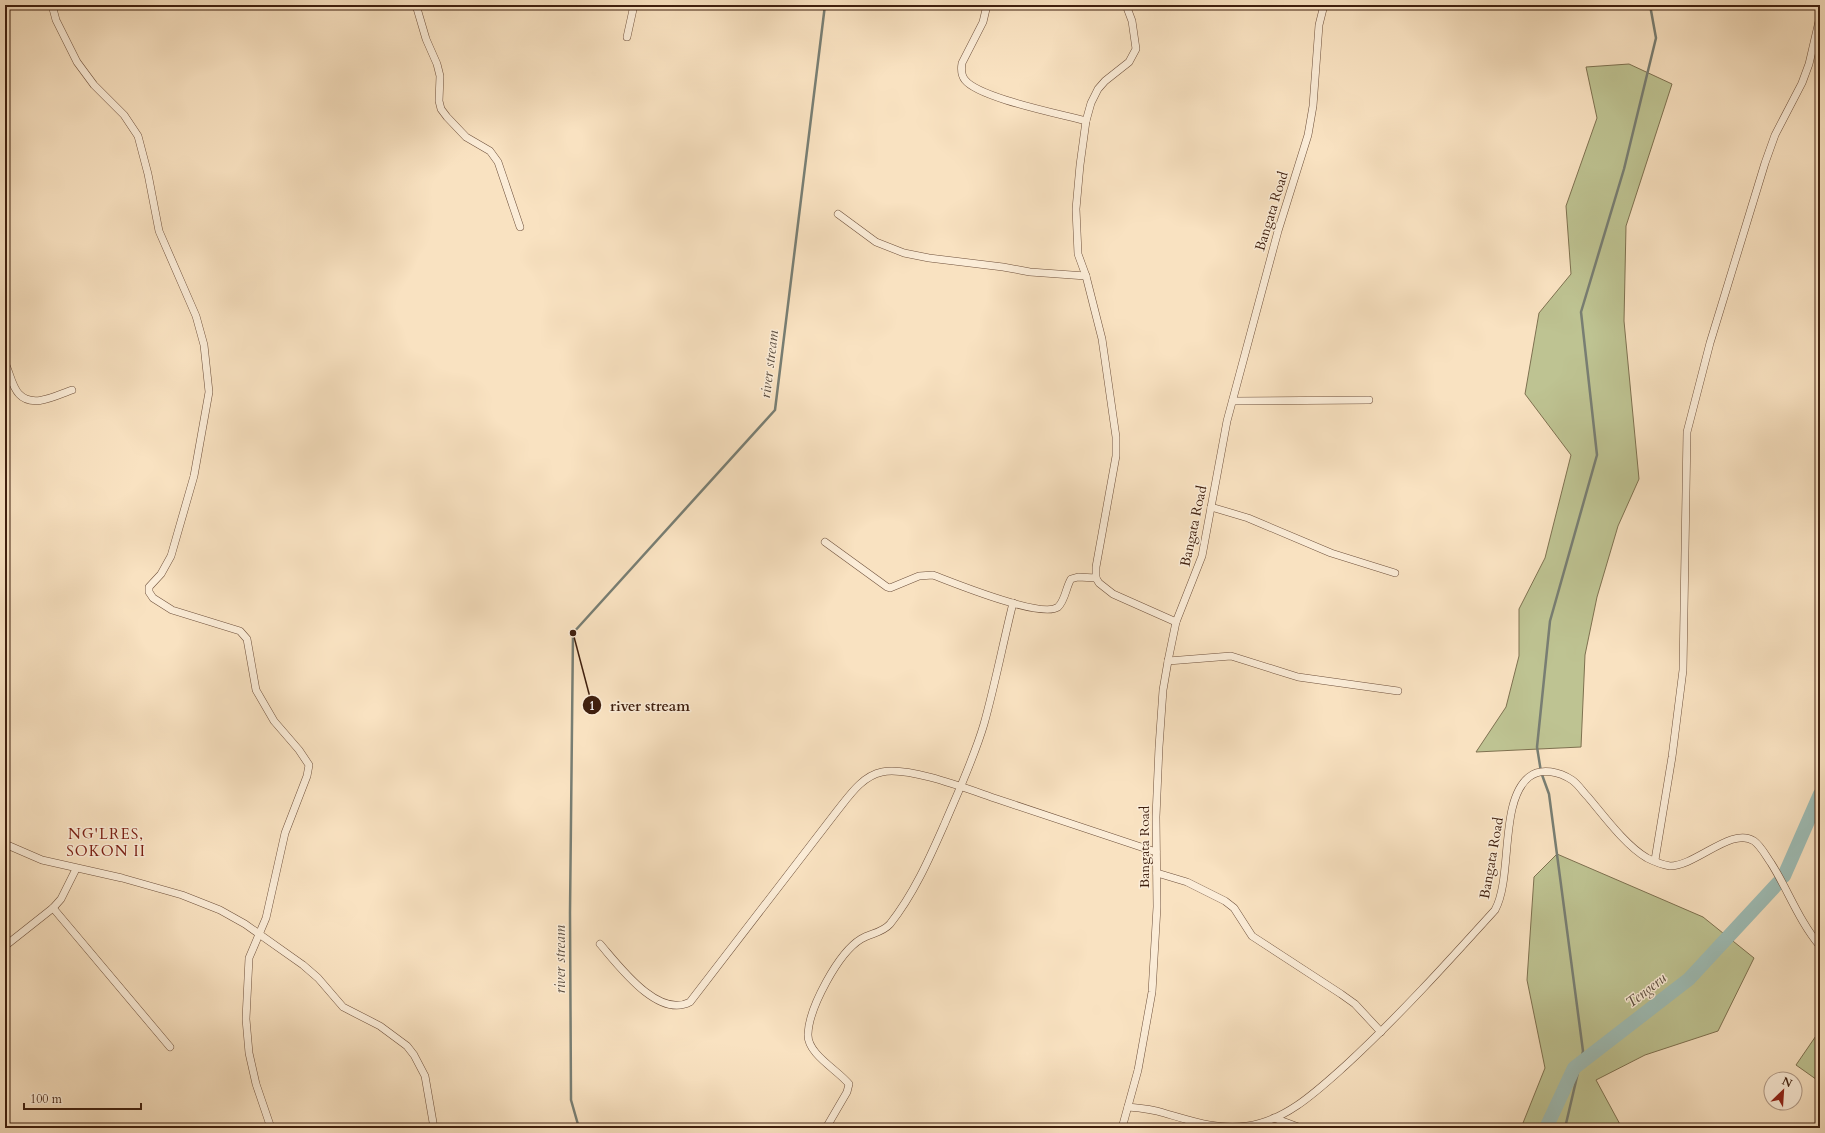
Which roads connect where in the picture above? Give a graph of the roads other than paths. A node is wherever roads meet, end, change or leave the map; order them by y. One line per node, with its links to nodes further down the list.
1 (52, 5): 32 (street)
2 (416, 5): 11 (street)
3 (634, 5): 8 (street)
4 (987, 5): 9 (street)
5 (1126, 5): 9 (street)
6 (1324, 5): 16 (street, Bangata Road)
7 (1820, 17): 28 (street)
8 (627, 37)
9 (1086, 121): 12 (street)
10 (838, 214): 12 (street)
11 (520, 227)
12 (1086, 276): 20 (street)
13 (5, 363): 14 (street)
14 (72, 390)
15 (1369, 400): 16 (street)
16 (1233, 401): 17 (street, Bangata Road)
17 (1211, 507): 19 (street); 22 (street, Bangata Road)
18 (826, 542): 21 (street)
19 (1395, 573)
20 (1096, 578): 21 (street); 22 (street)
21 (1012, 603): 25 (street)
22 (1176, 622): 23 (street, Bangata Road)
23 (1168, 661): 24 (street); 27 (street, Bangata Road)
24 (1398, 691)
25 (960, 787): 27 (street); 33 (street); 42 (street)
26 (5, 844): 29 (street)
27 (1156, 852): 30 (street, Bangata Road)
28 (1655, 860): 35 (street, Bangata Road); 36 (street, Bangata Road)
29 (76, 869): 31 (street); 32 (street)
30 (1156, 874): 36 (street); 38 (street, Bangata Road)
31 (53, 908): 34 (street); 37 (street)
32 (260, 934): 40 (street); 41 (street)
33 (600, 944)
34 (5, 946)
35 (1820, 946)
36 (1381, 1032): 39 (street, Bangata Road)
37 (170, 1047)
38 (1128, 1107): 39 (street, Bangata Road); 43 (street, Bangata Road)
39 (1274, 1118): 44 (street)
40 (271, 1128)
41 (434, 1128)
42 (826, 1128)
43 (1122, 1128)
44 (1301, 1128)

